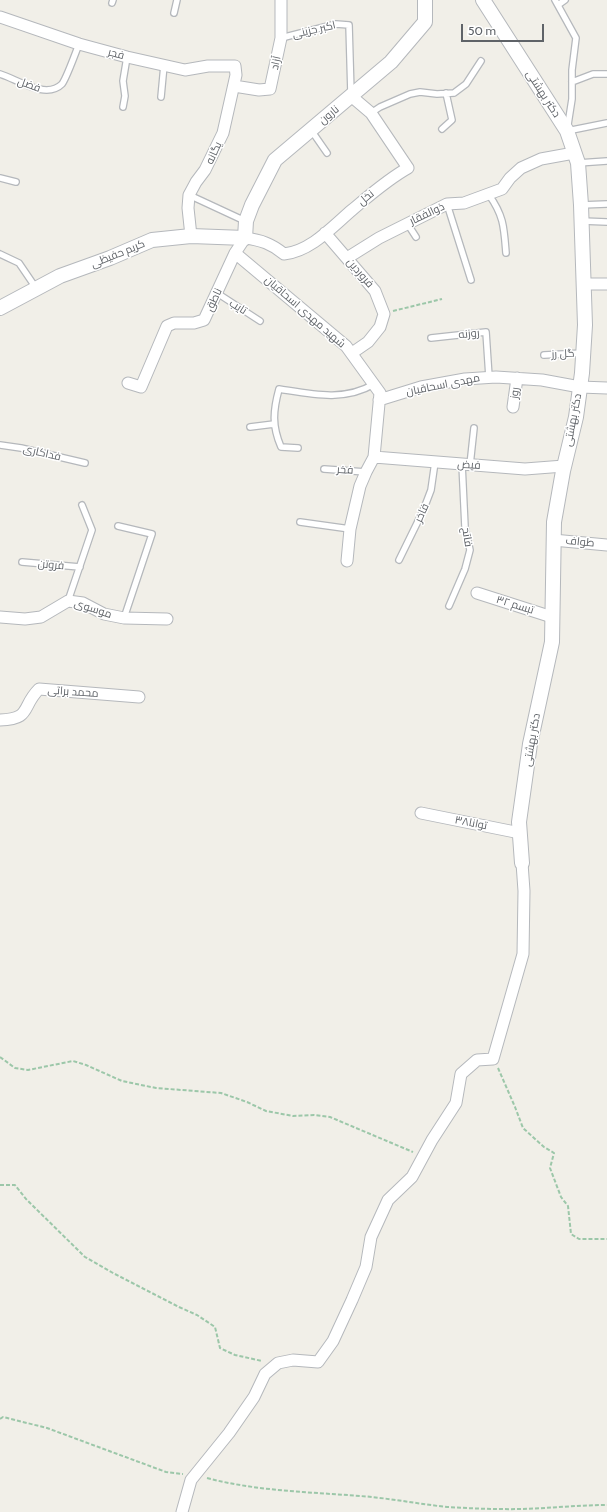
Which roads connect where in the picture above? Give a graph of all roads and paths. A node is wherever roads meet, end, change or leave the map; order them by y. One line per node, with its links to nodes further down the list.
1 (177, 0): 7 (lane)
2 (281, 0): 9 (street, آزاد)
3 (425, 0): 20 (street, نارون)
4 (483, 0): 27 (street, دکتر بهشتی)
5 (565, 0): 6 (lane)
6 (556, 2): 17 (lane)
7 (174, 13)
8 (0, 17): 10 (street, فجر)
9 (280, 38): 18 (street, آزاد); 20 (lane, اکبر جزینی)
10 (79, 44): 11 (street, فجر); 15 (lane, فضل)
11 (127, 57): 13 (street, فجر); 22 (lane)
12 (481, 61): 19 (lane)
13 (164, 65): 14 (street, فجر); 21 (lane)
14 (235, 66): 18 (street, یگانه)
15 (0, 74)
16 (607, 74): 17 (lane)
17 (572, 82): 27 (lane)
18 (234, 86): 33 (street, یگانه)
19 (446, 93): 23 (lane); 25 (lane)
20 (352, 96): 23 (street, نخل); 26 (street, نارون)
21 (161, 97)
22 (123, 107)
23 (371, 113): 42 (street, نخل)
24 (607, 123): 27 (lane)
25 (442, 129)
26 (311, 130): 28 (lane); 38 (street, نارون)
27 (567, 131): 29 (street, دکتر بهشتی)
28 (327, 153)
29 (576, 158): 30 (lane); 34 (street, ذوالفقار); 37 (street, دکتر بهشتی)
30 (607, 161)
31 (0, 178): 32 (lane)
32 (16, 182)
33 (189, 195): 38 (lane); 43 (street, یگانه)
34 (489, 195): 35 (street, ذوالفقار); 47 (lane)
35 (447, 204): 41 (street, ذوالفقار); 50 (lane)
36 (607, 204): 37 (lane)
37 (581, 205): 39 (street, دکتر بهشتی)
38 (246, 221): 45 (street, نارون)
39 (582, 221): 40 (lane); 51 (street, دکتر بهشتی)
40 (607, 222)
41 (407, 224): 44 (lane); 49 (street, ذوالفقار)
42 (325, 233): 45 (street, نخل); 49 (street, فروردین)
43 (191, 236): 45 (street, کریم حفیظی); 53 (street, کریم حفیظی)
44 (416, 237)
45 (245, 238): 46 (street, ناطق)
46 (235, 253): 54 (street, ناطق); 60 (street, شهید مهدی اسحاقیان)
47 (506, 253)
48 (0, 254): 53 (lane)
49 (347, 258): 57 (street, فروردین)
50 (471, 280)
51 (584, 284): 52 (street); 61 (street, دکتر بهشتی)
52 (607, 284)
53 (36, 288): 56 (street, کریم حفیظی)
54 (217, 293): 58 (lane, تایب); 65 (street, ناطق)
55 (442, 299): 57 (path)
56 (0, 308)
57 (384, 314): 60 (street)
58 (260, 321)
59 (431, 338): 63 (lane, روزنه)
60 (352, 353): 66 (street, شهید مهدی اسحاقیان)
61 (583, 353): 62 (lane, گل رز); 67 (street, دکتر بهشتی)
62 (544, 355)
63 (489, 377): 64 (street, مهدی اسحاقیان); 69 (street, مهدی اسحاقیان)
64 (517, 378): 67 (street, مهدی اسحاقیان); 70 (street, روز)
65 (128, 383)
66 (374, 384): 69 (street, شهید مهدی اسحاقیان); 71 (lane)
67 (580, 387): 68 (street, مهدی اسحاقیان); 80 (street, دکتر بهشتی)
68 (607, 388)
69 (379, 400): 76 (street, شهید مهدی اسحاقیان)
70 (513, 407)
71 (274, 424): 72 (lane); 75 (lane)
72 (250, 427)
73 (474, 428): 79 (lane, فاتح)
74 (0, 445): 78 (lane, فداکاری)
75 (298, 448)
76 (374, 458): 77 (street, فیض); 82 (street, شهید مهدی اسحاقیان)
77 (435, 462): 79 (street, فیض); 89 (lane, فاخر)
78 (85, 463)
79 (466, 465): 80 (street, فیض); 95 (lane, فاتح)
80 (564, 466): 87 (street, دکتر بهشتی)
81 (324, 469): 82 (lane, فخر)
82 (366, 472): 86 (street, شهید مهدی اسحاقیان)
83 (82, 505): 92 (lane)
84 (300, 522): 86 (lane)
85 (118, 526): 98 (lane)
86 (350, 529): 90 (street, شهید مهدی اسحاقیان)
87 (553, 540): 88 (street, طواف); 96 (street, دکتر بهشتی)
88 (607, 545)
89 (399, 560)
90 (347, 561)
91 (22, 562): 92 (lane, فروتن)
92 (80, 567): 94 (lane)
93 (477, 594): 96 (street, تبسم ۳۲)
94 (68, 601): 97 (street, موسوی); 98 (street, موسوی)
95 (449, 606)
96 (552, 616): 103 (street, دکتر بهشتی)
97 (0, 617)
98 (124, 618): 99 (street, موسوی)
99 (166, 619)
100 (139, 697): 101 (street, محمد براتی)
101 (0, 720)
102 (421, 813): 103 (street, توانا۳۸)
103 (520, 833): 104 (street, دکتر بهشتی)
104 (522, 863): 106 (street)
105 (0, 1057): 107 (path)
106 (493, 1059): 107 (street); 109 (path)
107 (423, 1157): 110 (street)
108 (0, 1185): 110 (path)
109 (607, 1239)
110 (278, 1363): 112 (street)
111 (0, 1419): 112 (path)
112 (195, 1476): 114 (path); 115 (street)
113 (607, 1505): 114 (path)
114 (532, 1509): 116 (path)
115 (182, 1512)
116 (531, 1512)

